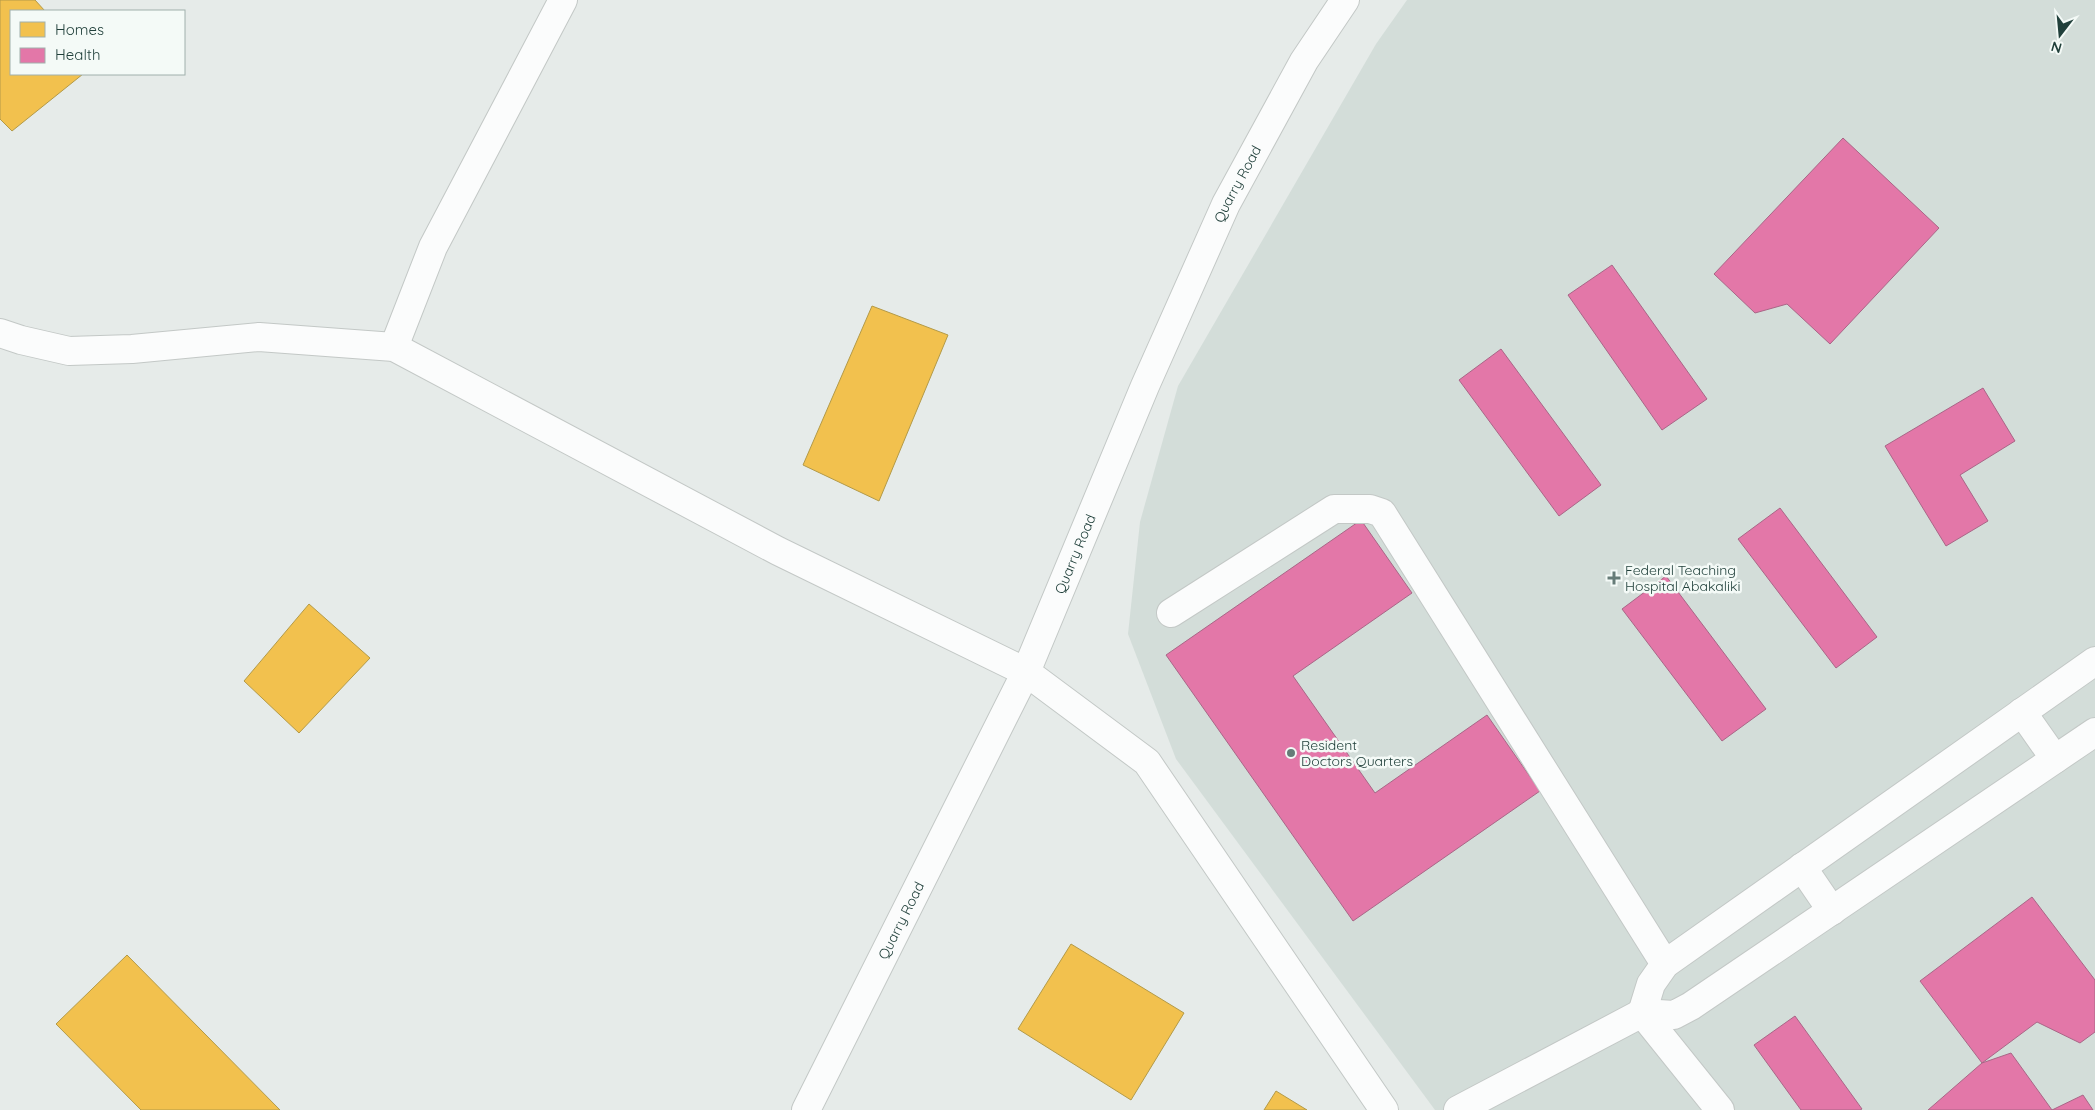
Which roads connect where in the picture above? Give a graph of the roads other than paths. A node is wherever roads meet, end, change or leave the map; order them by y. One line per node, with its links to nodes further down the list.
1 (563, 0): 4 (street)
2 (1344, 0): 7 (street, Quarry Road)
3 (0, 333): 4 (street)
4 (394, 347): 7 (street)
5 (1170, 613): 13 (street)
6 (2095, 661): 8 (street)
7 (1026, 672): 15 (street, Quarry Road); 16 (street)
8 (2022, 712): 10 (street); 11 (street)
9 (2095, 732): 10 (street)
10 (2055, 759): 12 (street)
11 (1802, 866): 12 (street); 13 (street)
12 (1832, 910): 14 (street)
13 (1665, 964): 14 (street)
14 (1642, 1014): 17 (street); 18 (street)
15 (806, 1110)
16 (1384, 1110)
17 (1458, 1110)
18 (1720, 1110)

